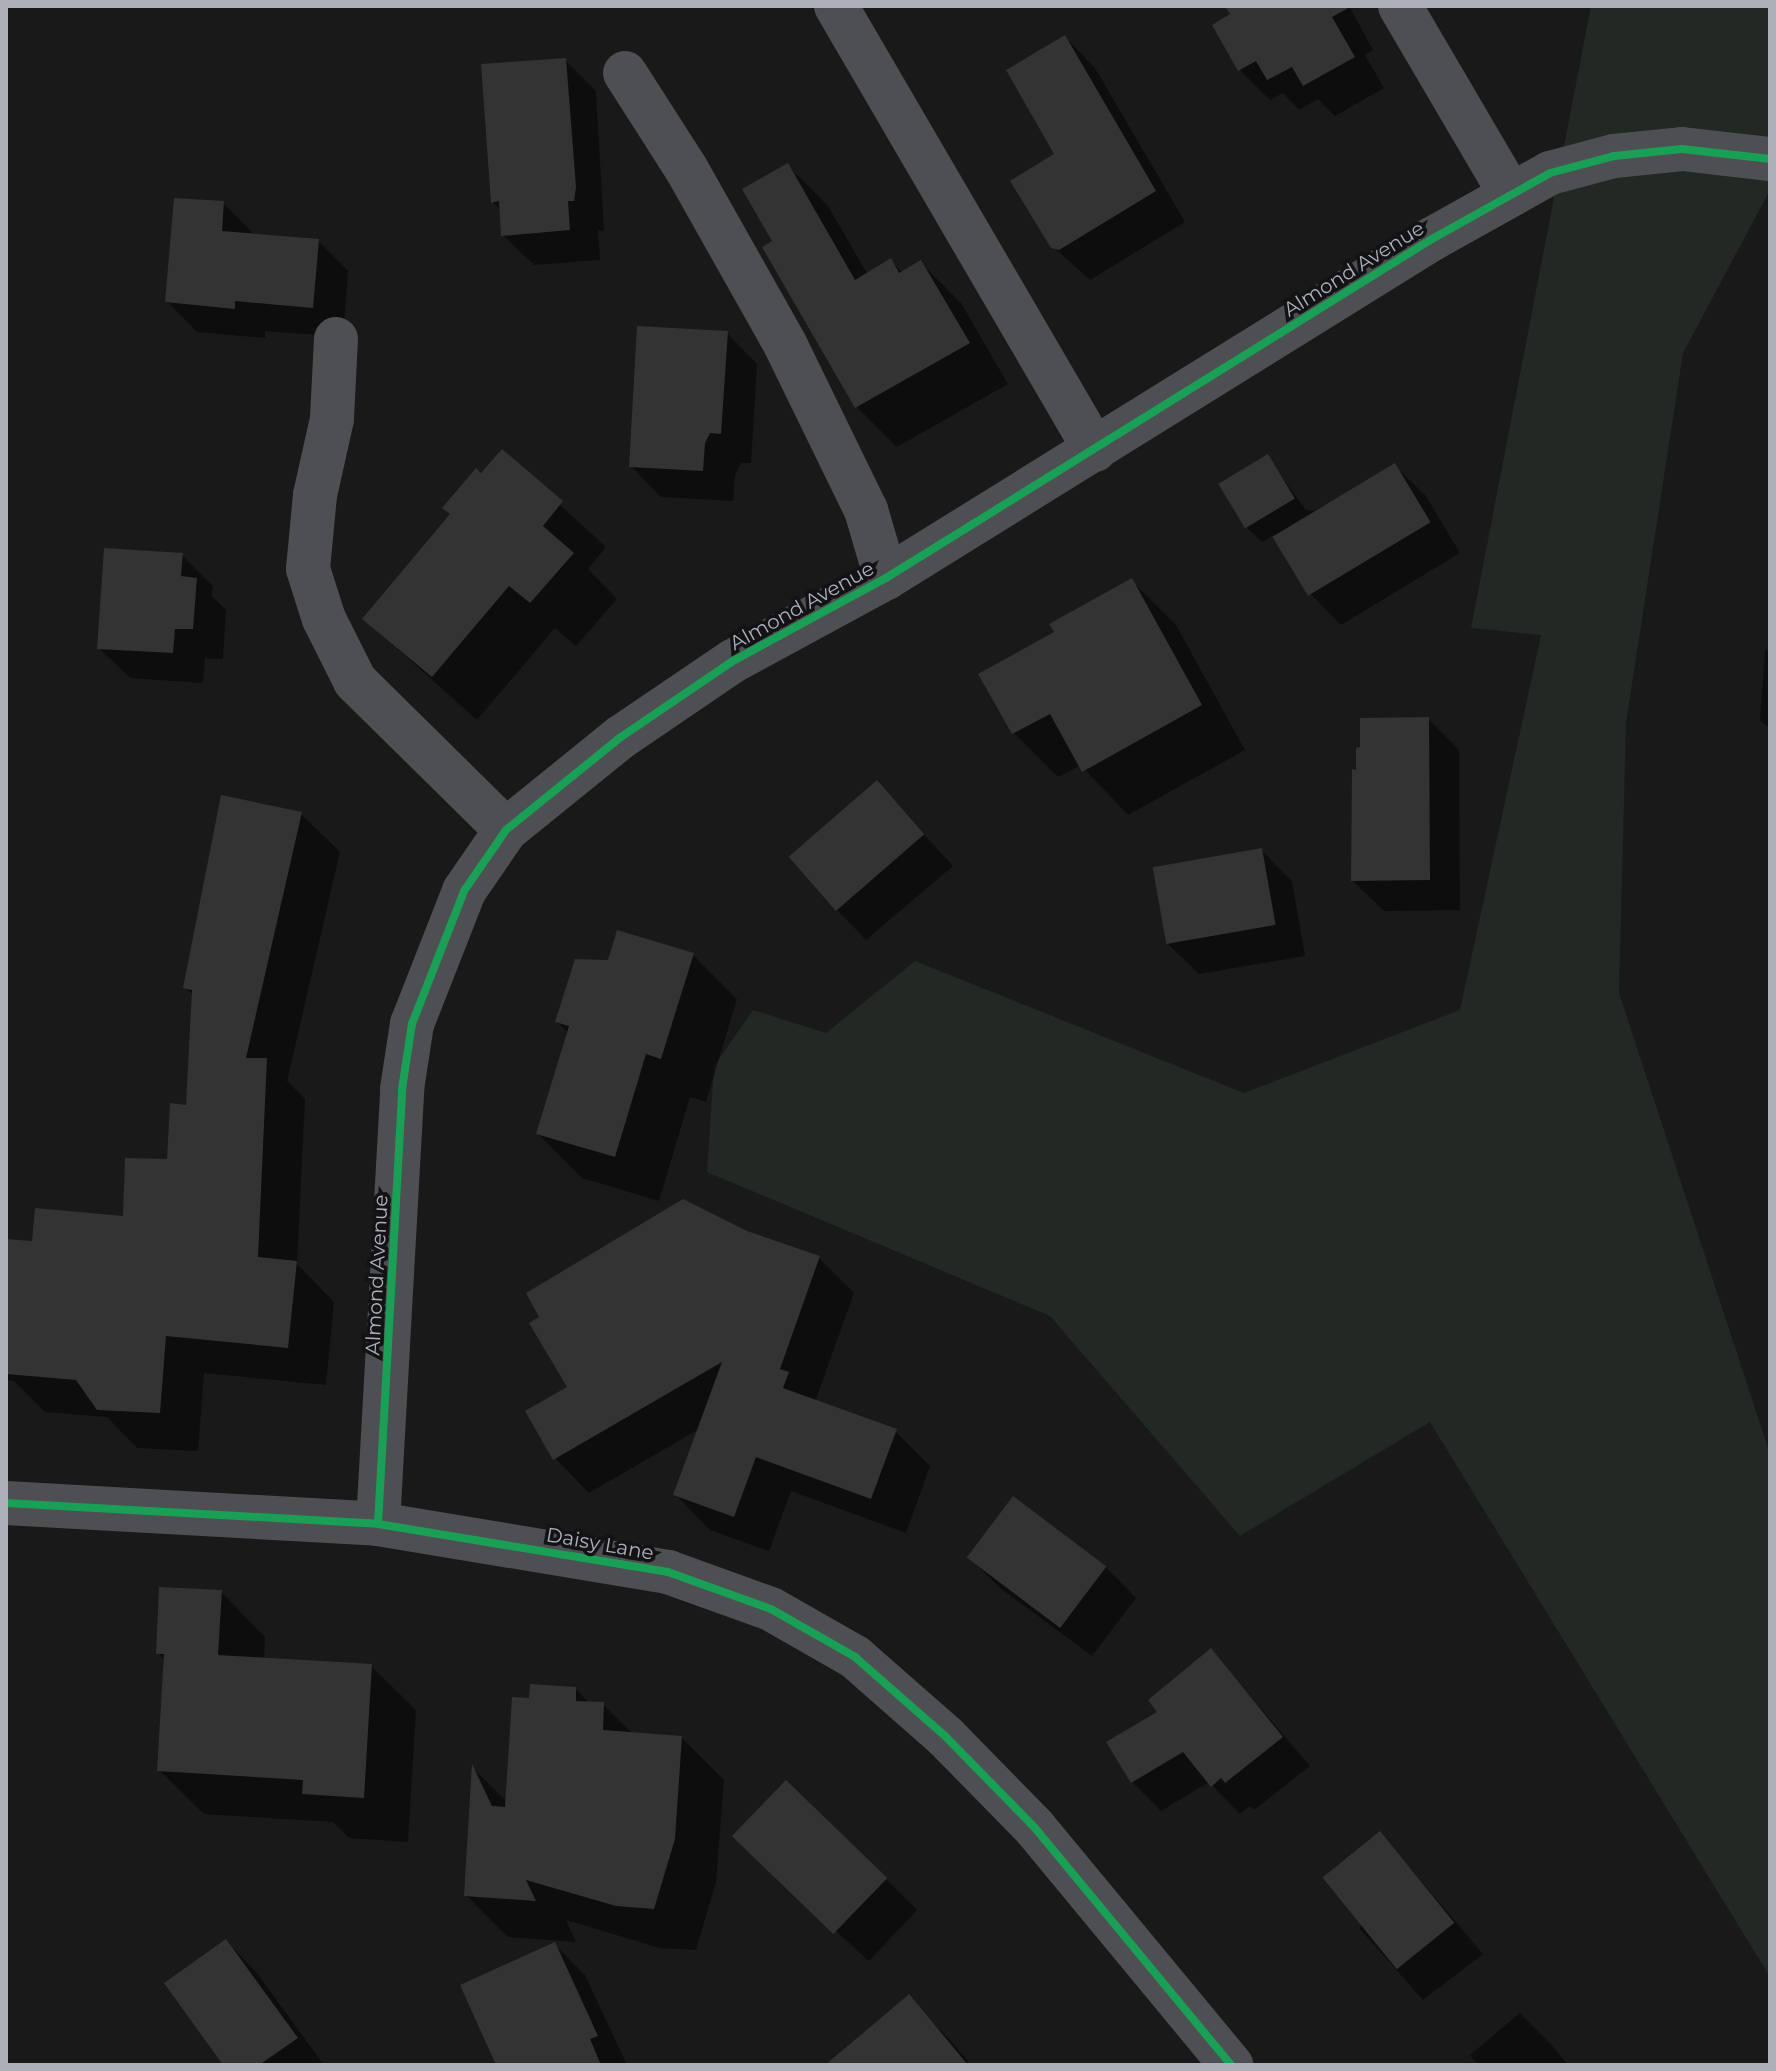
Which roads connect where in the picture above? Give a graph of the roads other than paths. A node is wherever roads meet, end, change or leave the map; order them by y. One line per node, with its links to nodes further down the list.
1 (836, 6): 7 (street)
2 (1400, 6): 5 (street)
3 (625, 73): 8 (street)
4 (1770, 159): 5 (street, Almond Avenue)
5 (1511, 195): 7 (street, Almond Avenue)
6 (336, 339): 9 (street)
7 (1095, 450): 8 (street, Almond Avenue)
8 (886, 578): 9 (street, Almond Avenue)
9 (506, 830): 11 (street, Almond Avenue)
10 (6, 1503): 11 (street, Daisy Lane)
11 (378, 1524): 12 (street, Daisy Lane)
12 (1231, 2065)

